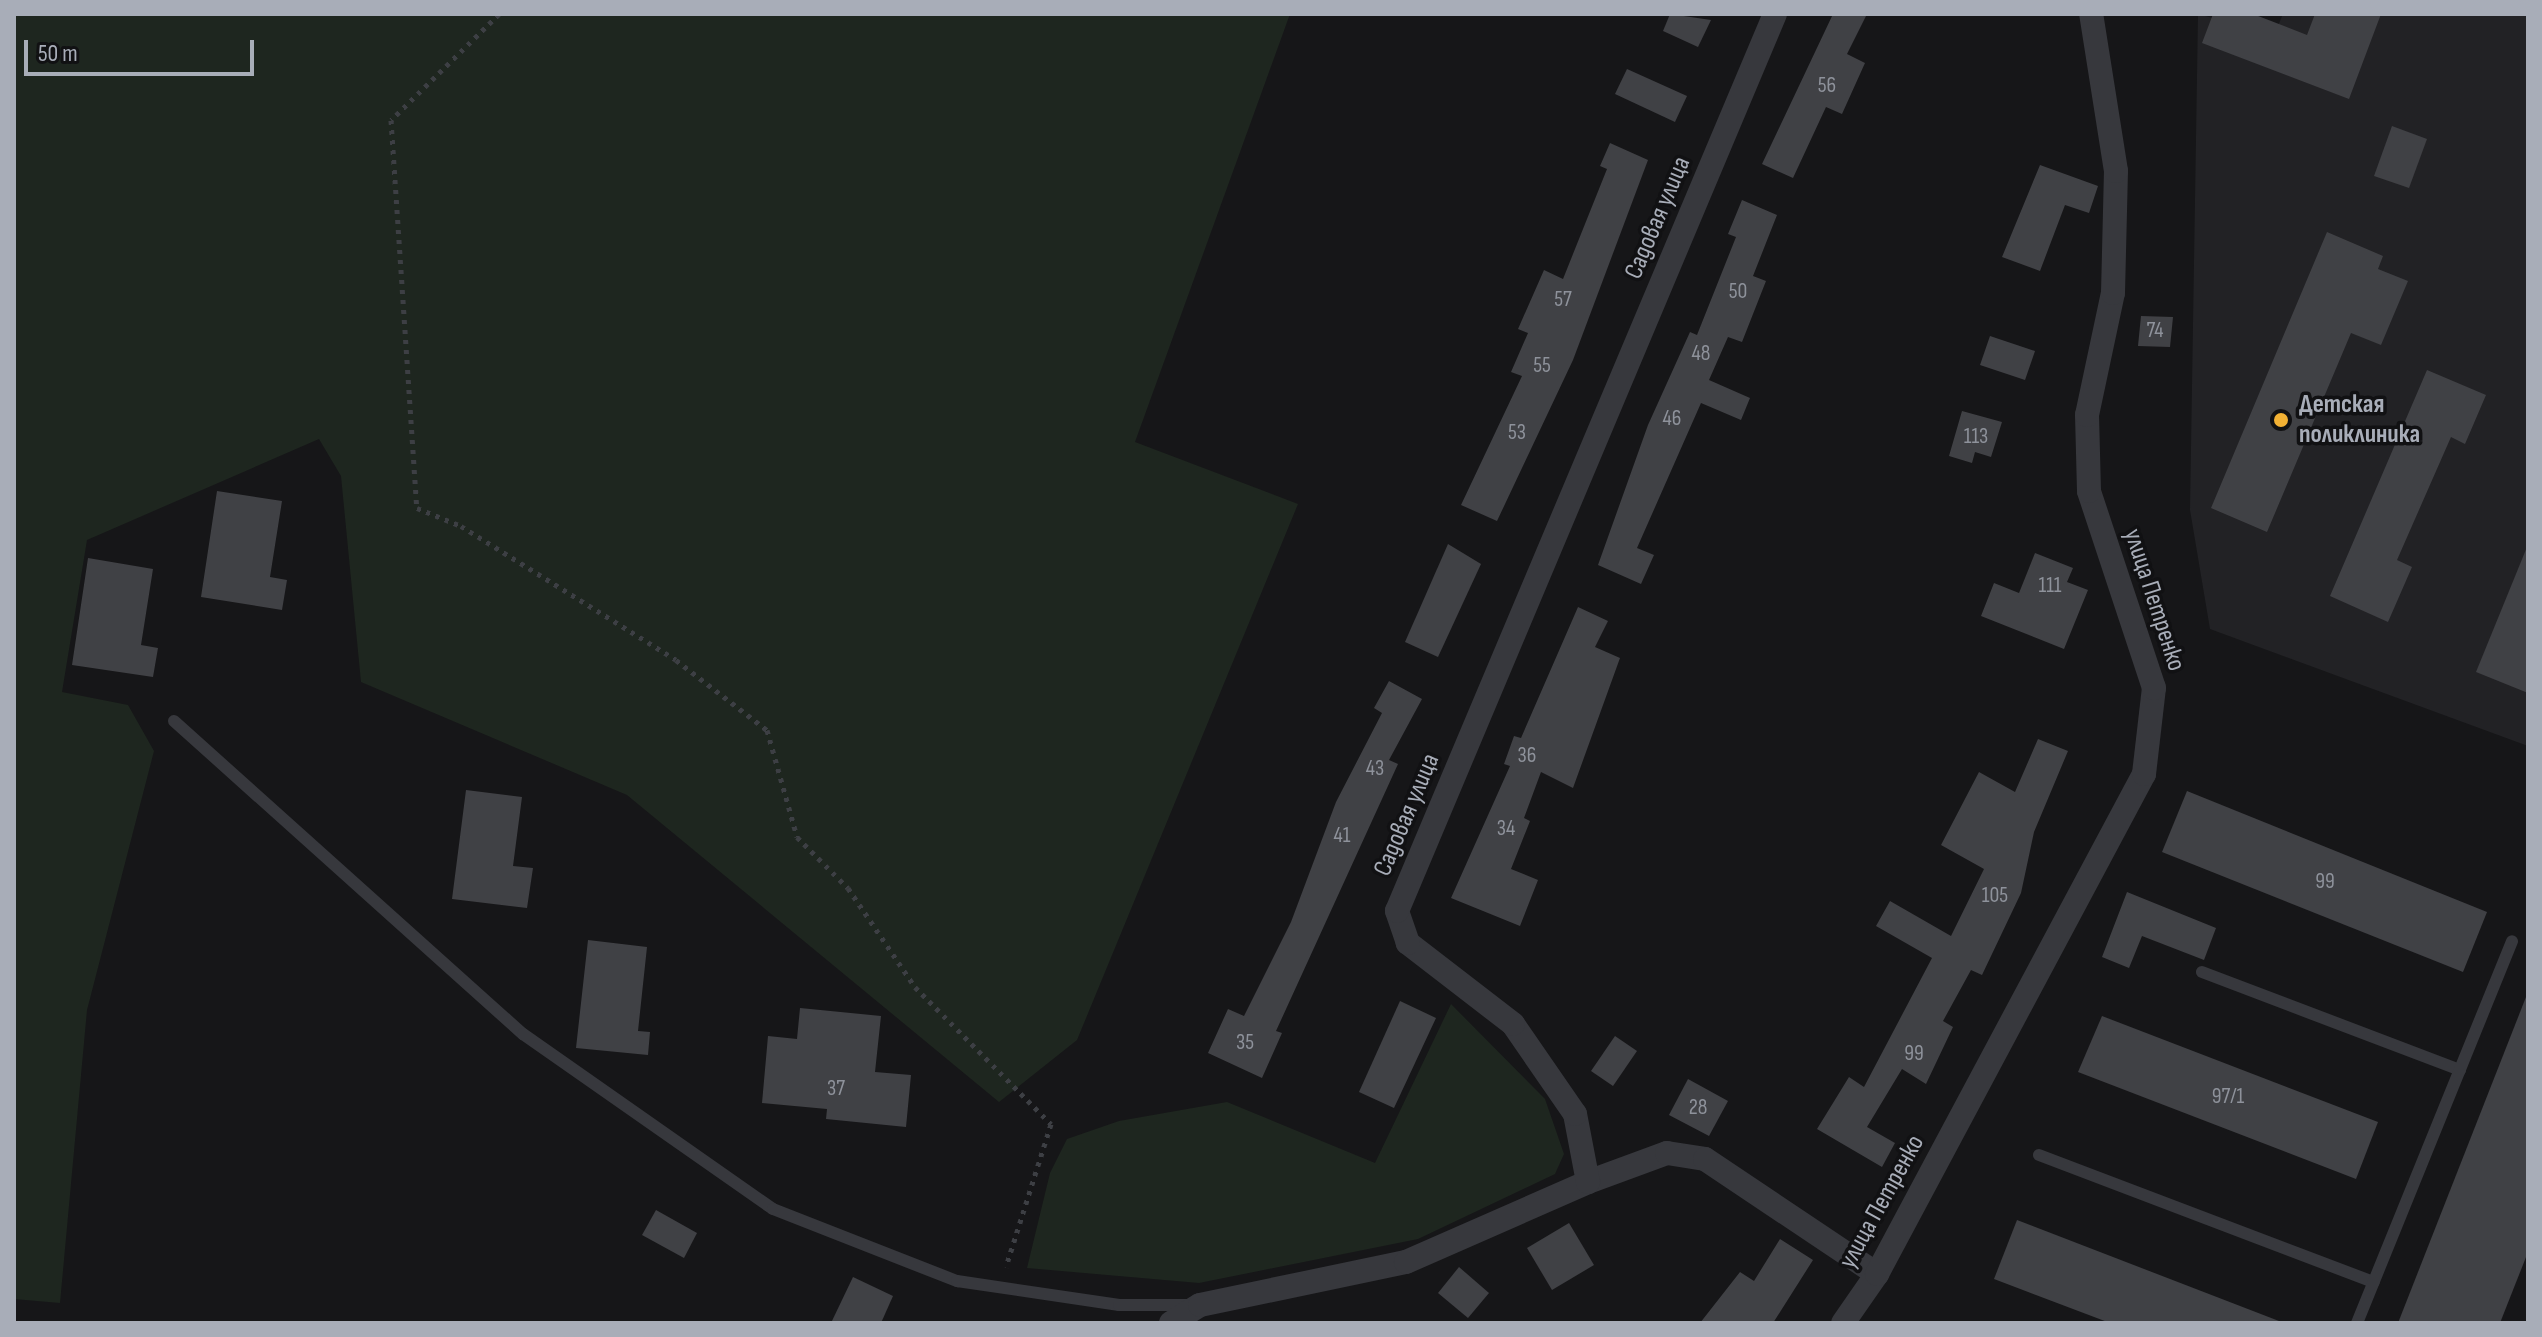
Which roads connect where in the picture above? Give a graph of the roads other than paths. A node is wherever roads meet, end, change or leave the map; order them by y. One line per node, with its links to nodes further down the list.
1 (1775, 14): 8 (street, Садовая улица)
2 (2091, 14): 9 (street, улица Петренко)
3 (174, 721): 11 (lane)
4 (2512, 941): 6 (lane)
5 (2202, 972): 6 (lane)
6 (2460, 1070): 10 (lane)
7 (2039, 1155): 10 (lane)
8 (1588, 1182): 9 (street); 11 (street)
9 (1877, 1274): 13 (street, улица Петренко)
10 (2374, 1282): 14 (lane)
11 (1200, 1305): 12 (street)
12 (1171, 1323)
13 (1843, 1323)
14 (2357, 1323)

